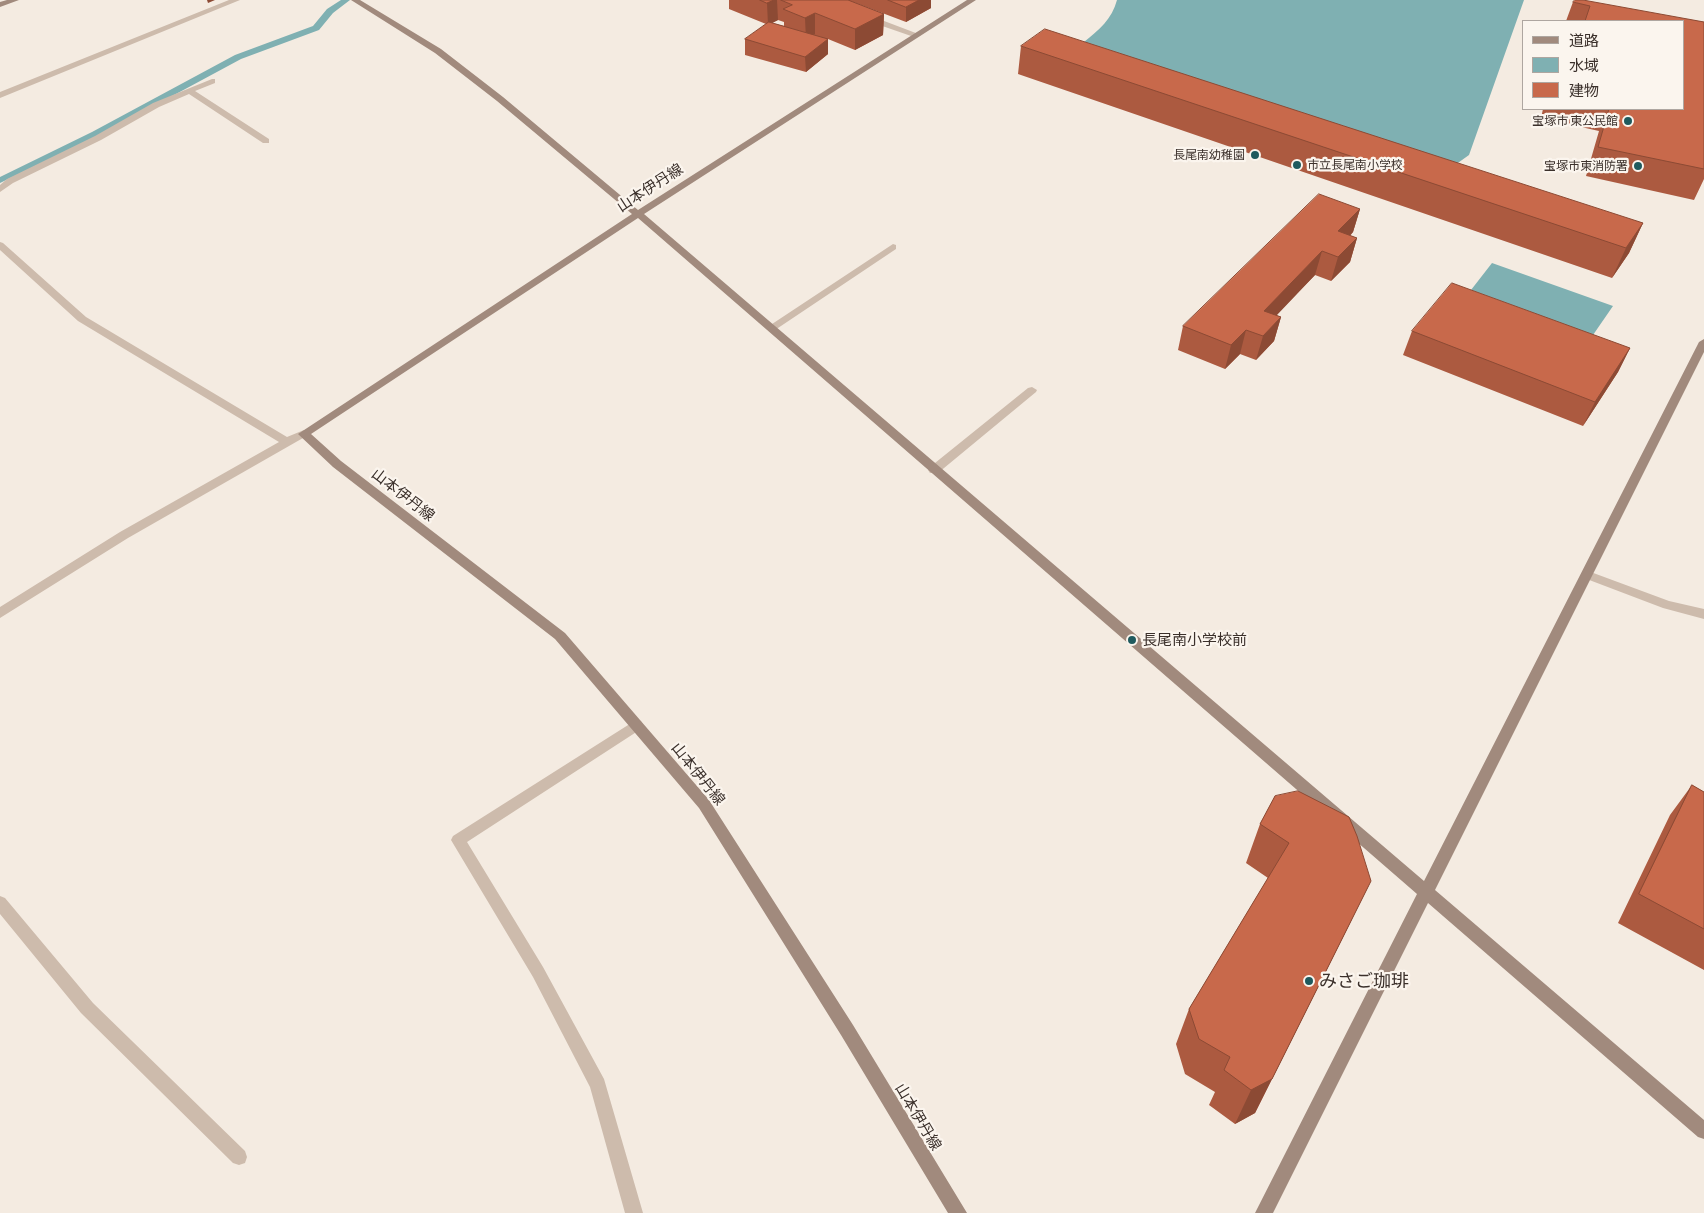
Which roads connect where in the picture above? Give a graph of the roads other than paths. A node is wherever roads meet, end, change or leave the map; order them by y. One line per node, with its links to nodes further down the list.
1 (15, 0): 5 (street)
2 (236, 0): 10 (street)
3 (355, 0): 13 (street)
4 (972, 0): 7 (street, 山本伊丹線)
5 (0, 5)
6 (864, 17): 7 (street)
7 (917, 35): 13 (street, 山本伊丹線)
8 (212, 81): 9 (street)
9 (191, 92): 11 (street); 12 (street)
10 (0, 95)
11 (266, 141)
12 (0, 189)
13 (638, 214): 16 (street); 19 (street, 山本伊丹線)
14 (0, 245): 20 (street)
15 (893, 246): 16 (street)
16 (771, 328): 21 (street)
17 (1704, 342): 22 (street)
18 (1032, 390): 21 (street)
19 (304, 434): 20 (street); 25 (street, 山本伊丹線)
20 (287, 442): 23 (street)
21 (934, 470): 26 (street)
22 (1588, 575): 24 (street); 26 (street)
23 (0, 613)
24 (1704, 614)
25 (636, 725): 30 (street); 31 (street, 山本伊丹線)
26 (1425, 892): 28 (street); 32 (street)
27 (0, 903): 29 (street)
28 (1704, 1131)
29 (239, 1156)
30 (634, 1213)
31 (958, 1213)
32 (1264, 1213)

